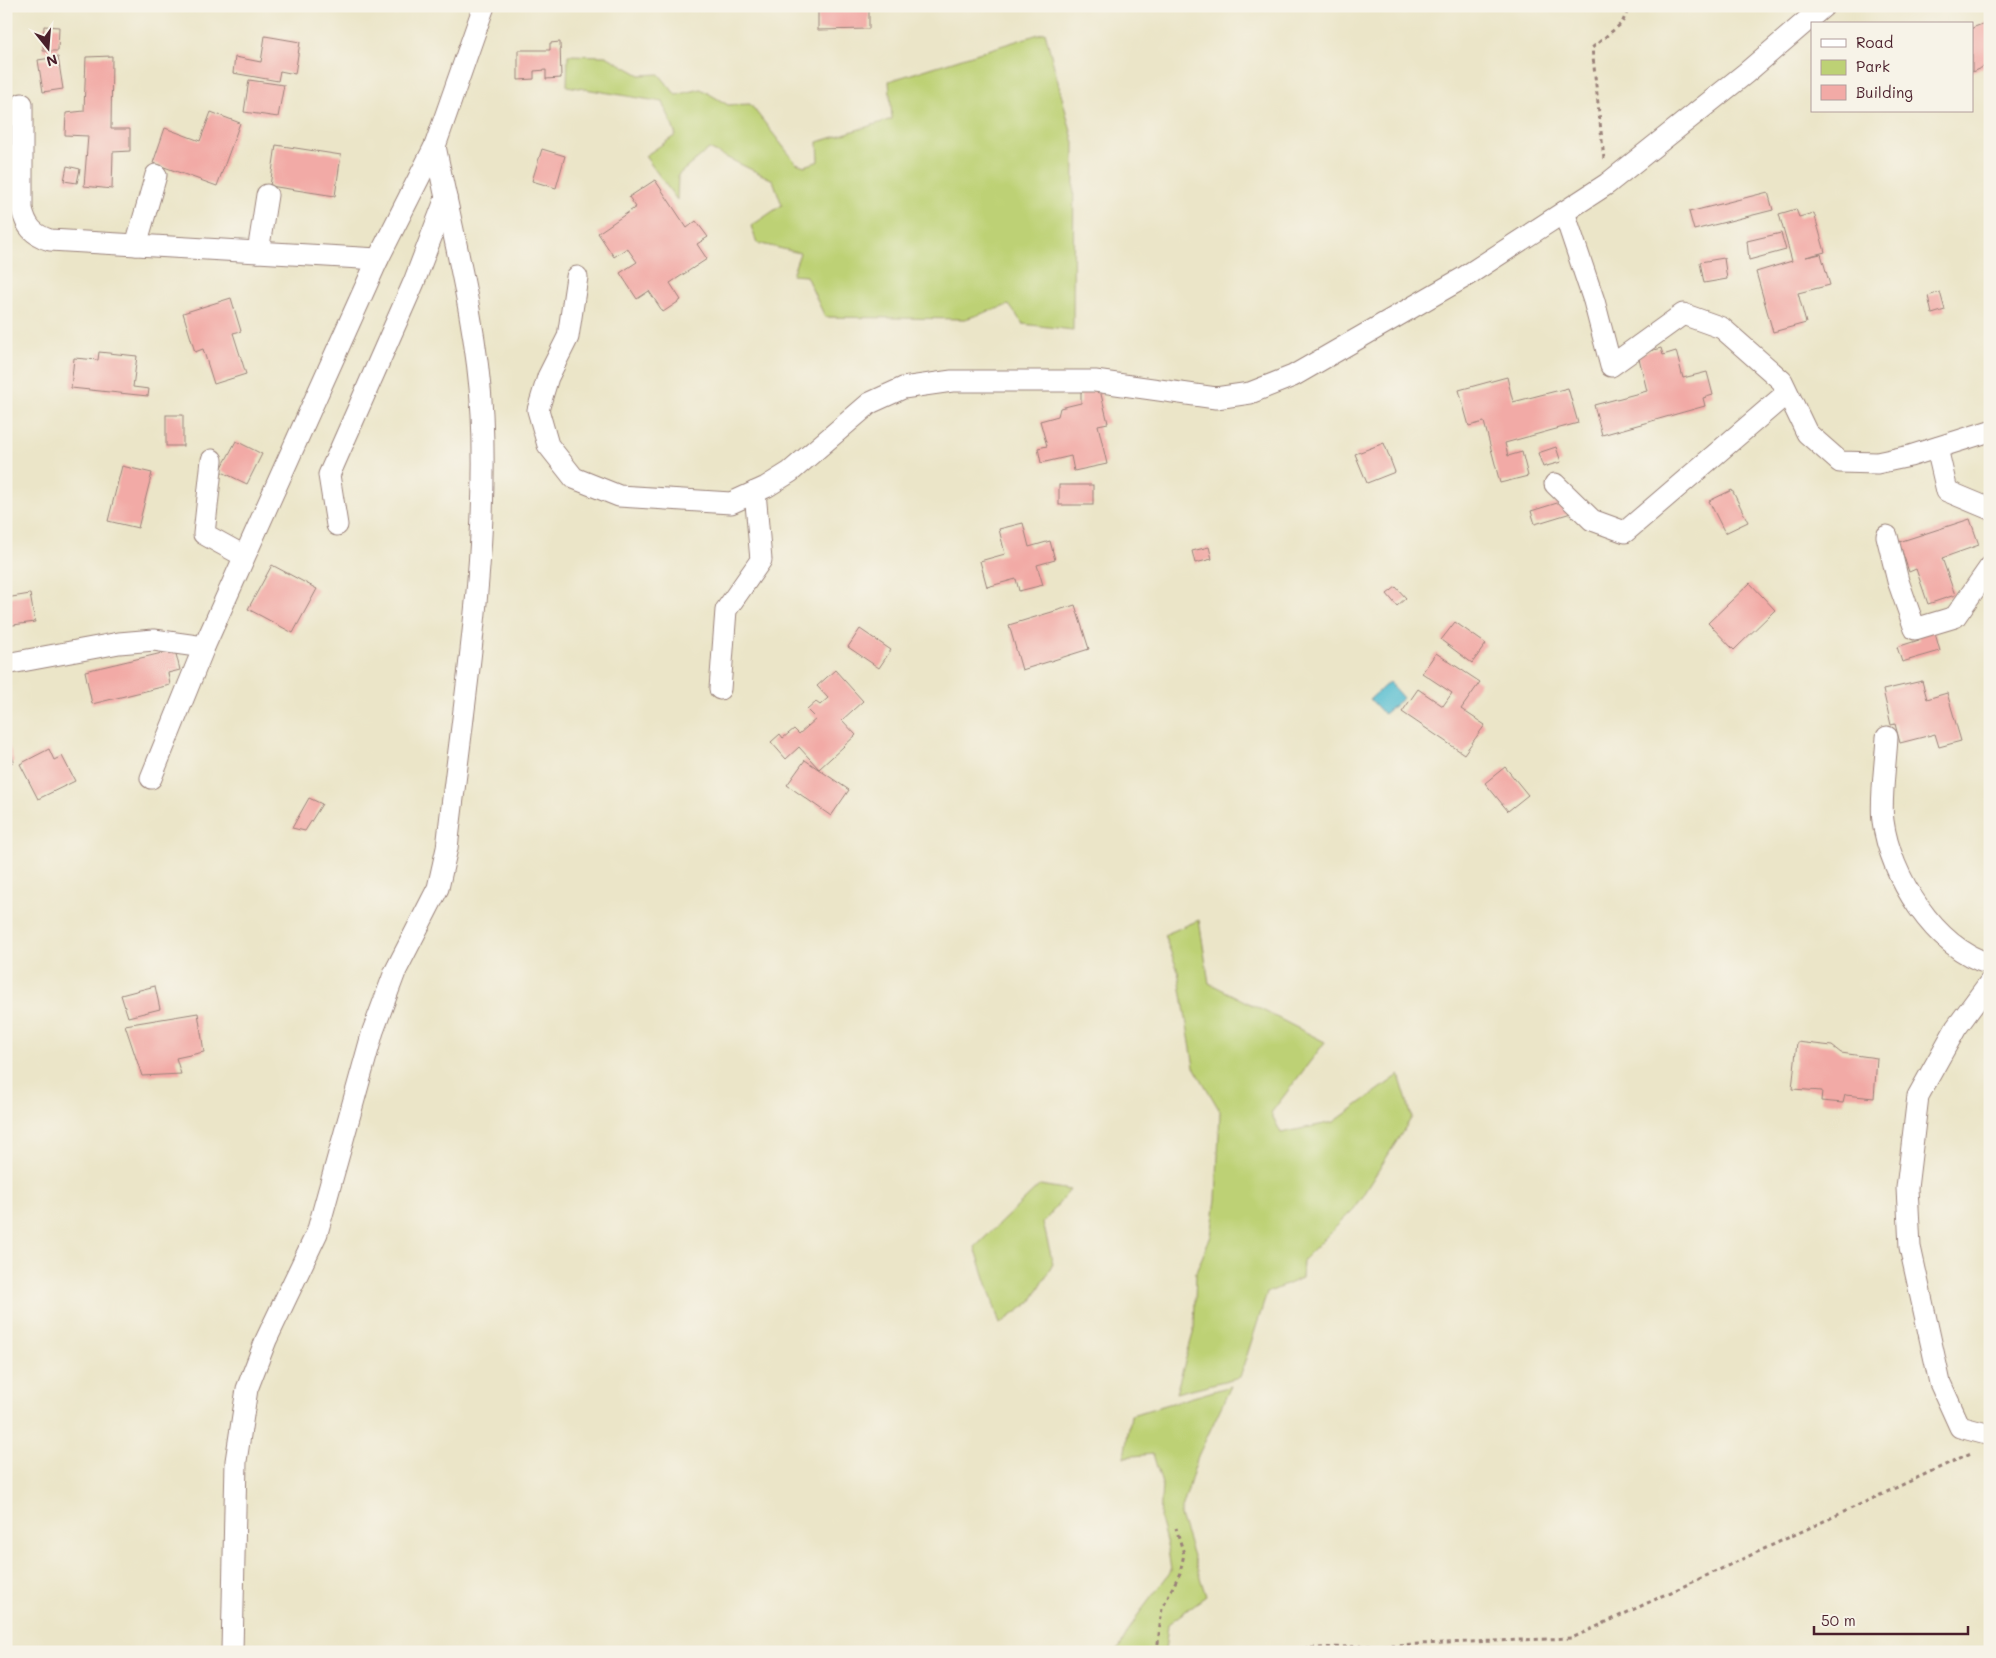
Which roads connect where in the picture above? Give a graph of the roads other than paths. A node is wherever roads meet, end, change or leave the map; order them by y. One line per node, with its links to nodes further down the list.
1 (484, 6): 4 (street)
2 (1824, 6): 8 (street)
3 (22, 104): 9 (street)
4 (434, 146): 7 (street); 11 (street)
5 (156, 175): 9 (street)
6 (267, 195): 10 (street)
7 (446, 198): 20 (street); 32 (street)
8 (1564, 212): 13 (street); 18 (street)
9 (136, 245): 10 (street)
10 (258, 252): 11 (street)
11 (378, 259): 22 (street)
12 (577, 278): 18 (street)
13 (1787, 392): 15 (street); 17 (street)
14 (1990, 431): 15 (street)
15 (1937, 448): 19 (street)
16 (212, 460): 22 (street)
17 (1555, 484)
18 (755, 492): 26 (street)
19 (1990, 509)
20 (337, 525)
21 (1887, 536): 23 (street)
22 (244, 556): 24 (street)
23 (1990, 567)
24 (204, 647): 25 (street); 28 (street)
25 (6, 664)
26 (720, 689)
27 (1887, 737): 29 (street)
28 (151, 778)
29 (1990, 964)
30 (1990, 982): 31 (street)
31 (1985, 1442)
32 (232, 1652)

